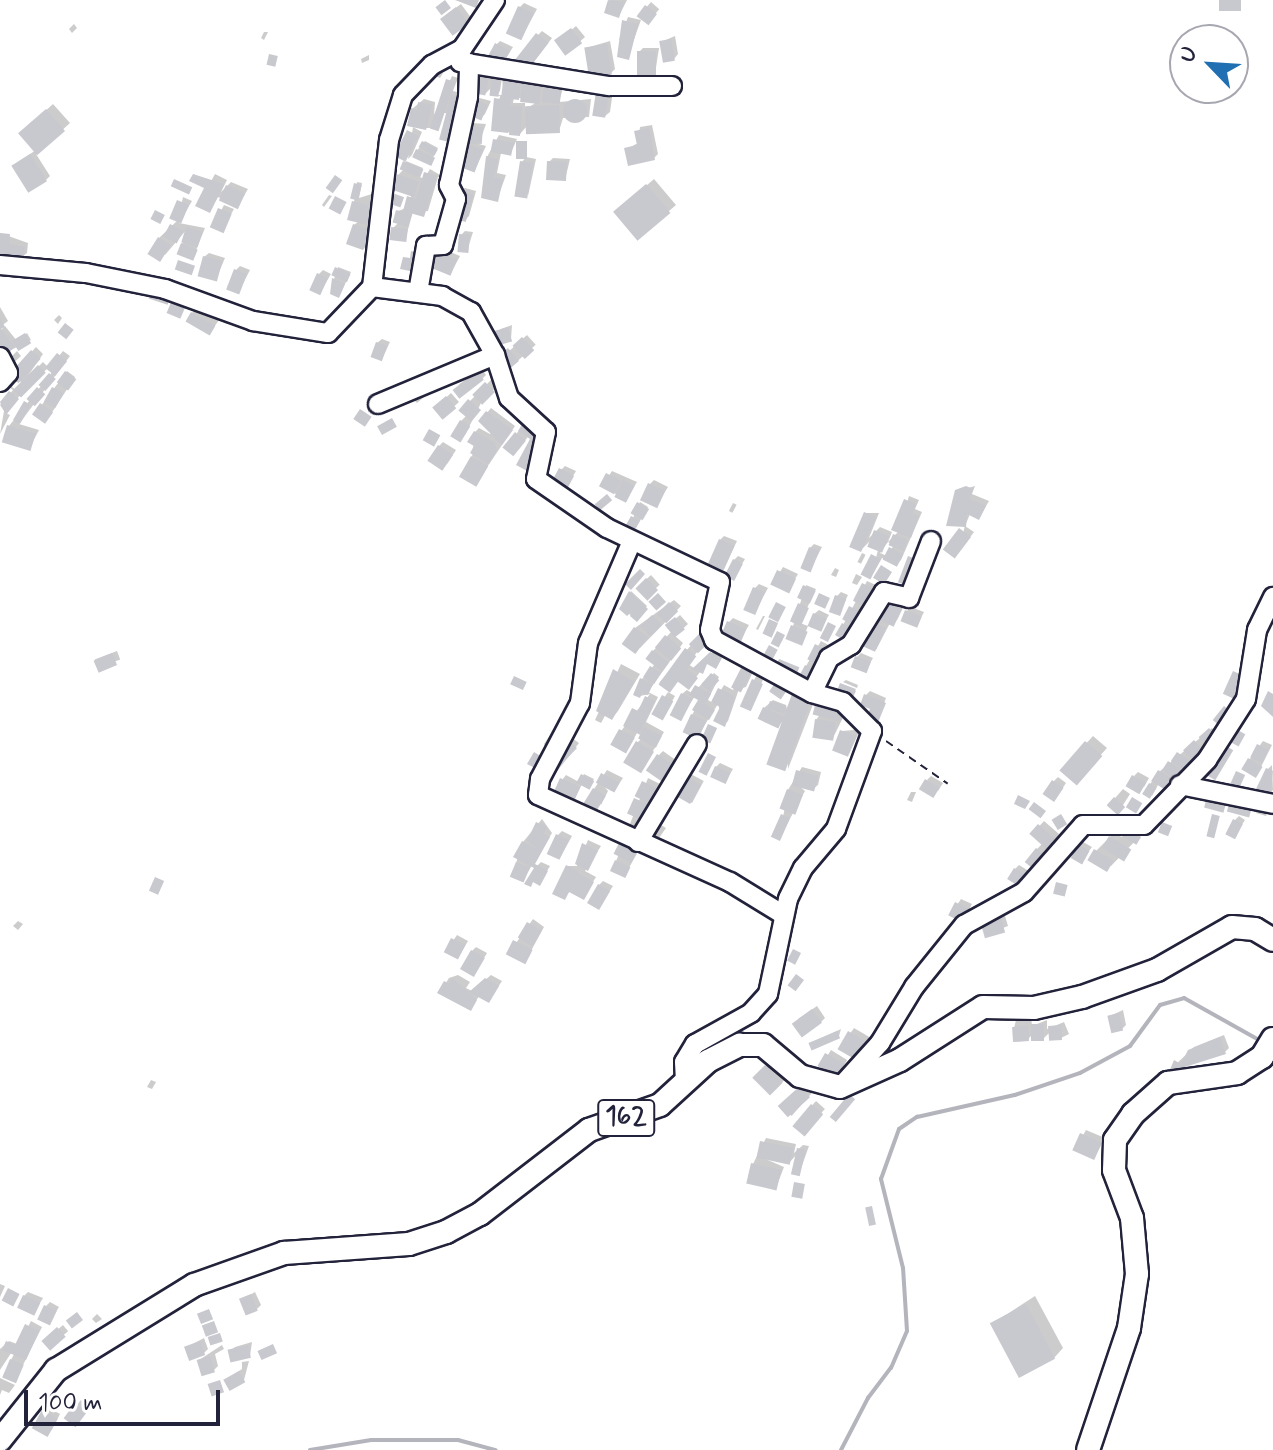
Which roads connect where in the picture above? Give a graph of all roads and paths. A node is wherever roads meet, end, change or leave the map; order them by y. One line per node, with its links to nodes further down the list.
1 (495, 0): 2 (street)
2 (446, 59): 3 (street); 6 (street)
3 (469, 63): 4 (street); 7 (street)
4 (672, 86)
5 (0, 265): 6 (street)
6 (372, 287): 7 (street)
7 (418, 292): 8 (street)
8 (495, 355): 11 (street); 12 (street)
9 (0, 357): 10 (street)
10 (0, 382)
11 (378, 404)
12 (632, 541): 15 (street); 21 (street)
13 (931, 541): 15 (street)
14 (1273, 597): 19 (street)
15 (812, 693): 16 (street)
16 (872, 731): 18 (path); 22 (street)
17 (697, 744): 21 (street)
18 (948, 784)
19 (1180, 785): 20 (street); 26 (street)
20 (1273, 804)
21 (638, 842): 22 (street)
22 (782, 914): 25 (street)
23 (1273, 940): 26 (main road)
24 (1273, 1039): 28 (main road)
25 (685, 1080): 26 (main road, 162); 27 (main road, 162)
26 (840, 1087)
27 (0, 1440)
28 (1088, 1450)

